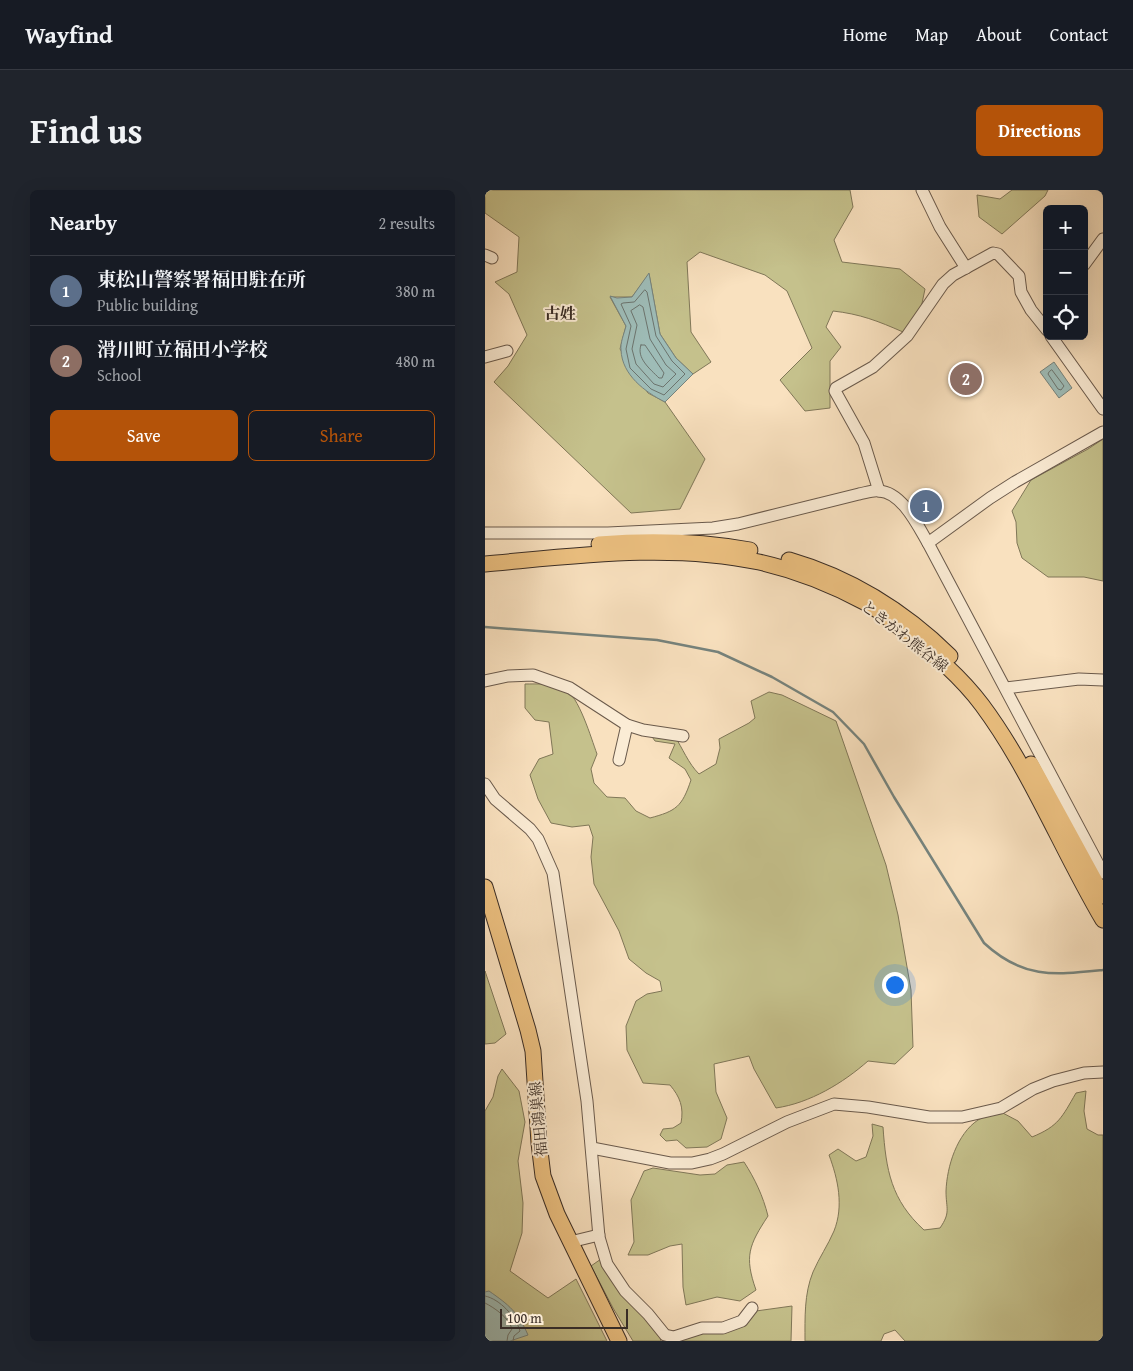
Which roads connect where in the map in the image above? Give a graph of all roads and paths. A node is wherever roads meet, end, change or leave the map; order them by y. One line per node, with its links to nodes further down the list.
1 (922, 190): 4 (street)
2 (1103, 239): 3 (street)
3 (1088, 260)
4 (966, 268): 5 (street); 11 (street)
5 (1043, 325)
6 (1054, 340): 9 (street)
7 (507, 351): 8 (street)
8 (485, 357)
9 (1103, 409)
10 (1103, 432): 13 (street)
11 (879, 490): 12 (street); 13 (street)
12 (485, 533)
13 (928, 543): 18 (street)
14 (485, 554): 25 (main road, ときがわ熊谷線)
15 (485, 564): 26 (main road, ときがわ熊谷線)
16 (1103, 680): 18 (street)
17 (485, 681): 19 (street)
18 (1006, 688): 23 (street)
19 (627, 725): 20 (street); 21 (street)
20 (683, 736)
21 (619, 760)
22 (485, 784): 28 (street)
23 (1103, 873)
24 (485, 887): 30 (main road, 福田鴻巣線)
25 (1103, 896)
26 (1103, 920)
27 (1103, 1072): 28 (street)
28 (592, 1148): 29 (street)
29 (599, 1236): 30 (street); 31 (street)
30 (570, 1242): 32 (main road, 福田鴻巣線)
31 (752, 1308)
32 (619, 1341)

